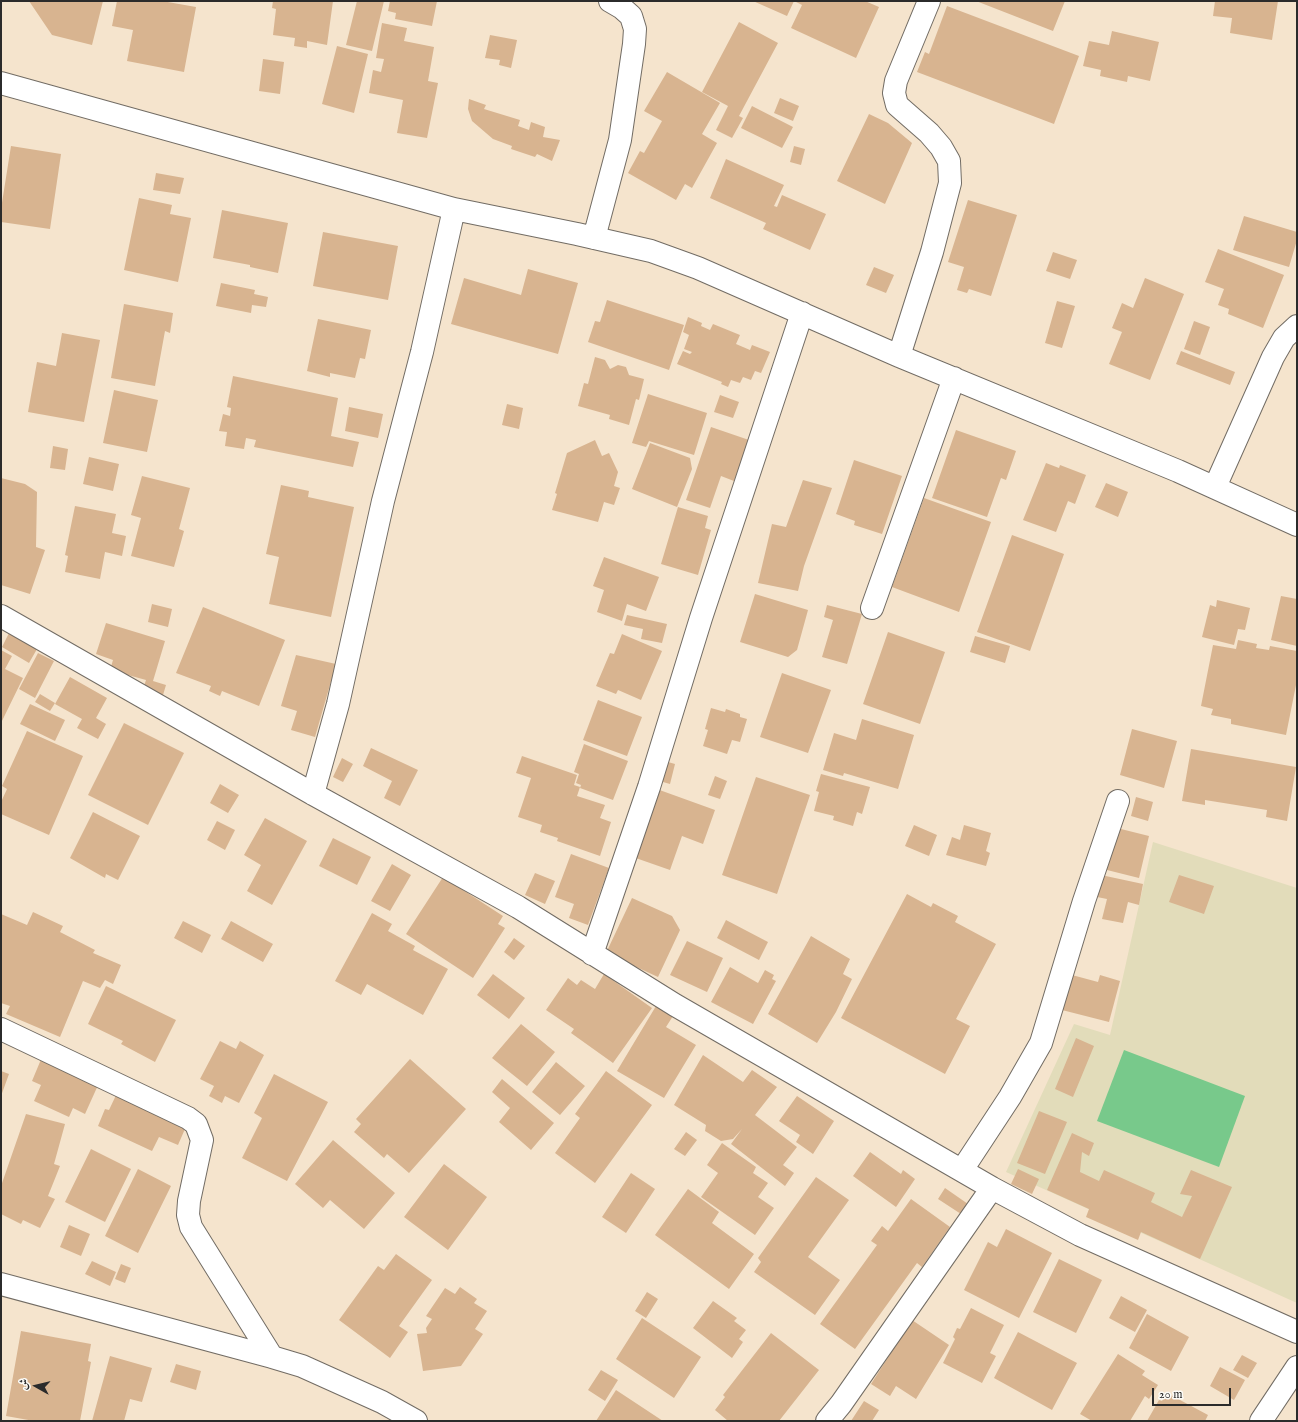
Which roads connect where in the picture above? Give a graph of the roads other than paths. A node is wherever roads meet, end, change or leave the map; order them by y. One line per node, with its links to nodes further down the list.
1 (610, 1): 5 (street)
2 (930, 1): 8 (street)
3 (1, 83): 4 (street)
4 (454, 209): 5 (street); 14 (street)
5 (594, 238): 6 (street)
6 (802, 313): 8 (street); 16 (street)
7 (1297, 326): 10 (street)
8 (899, 356): 9 (street)
9 (954, 378): 10 (street); 12 (street)
10 (1215, 487): 11 (street)
11 (1297, 525)
12 (872, 608)
13 (1, 616): 14 (street)
14 (313, 794): 16 (street)
15 (1118, 801): 18 (street)
16 (592, 954): 18 (street)
17 (1, 1029): 22 (street)
18 (962, 1170): 19 (street)
19 (992, 1188): 21 (street); 25 (street)
20 (1, 1284): 22 (street)
21 (1297, 1332)
22 (272, 1357): 24 (street)
23 (1297, 1367): 26 (street)
24 (416, 1421)
25 (827, 1421)
26 (1261, 1421)

